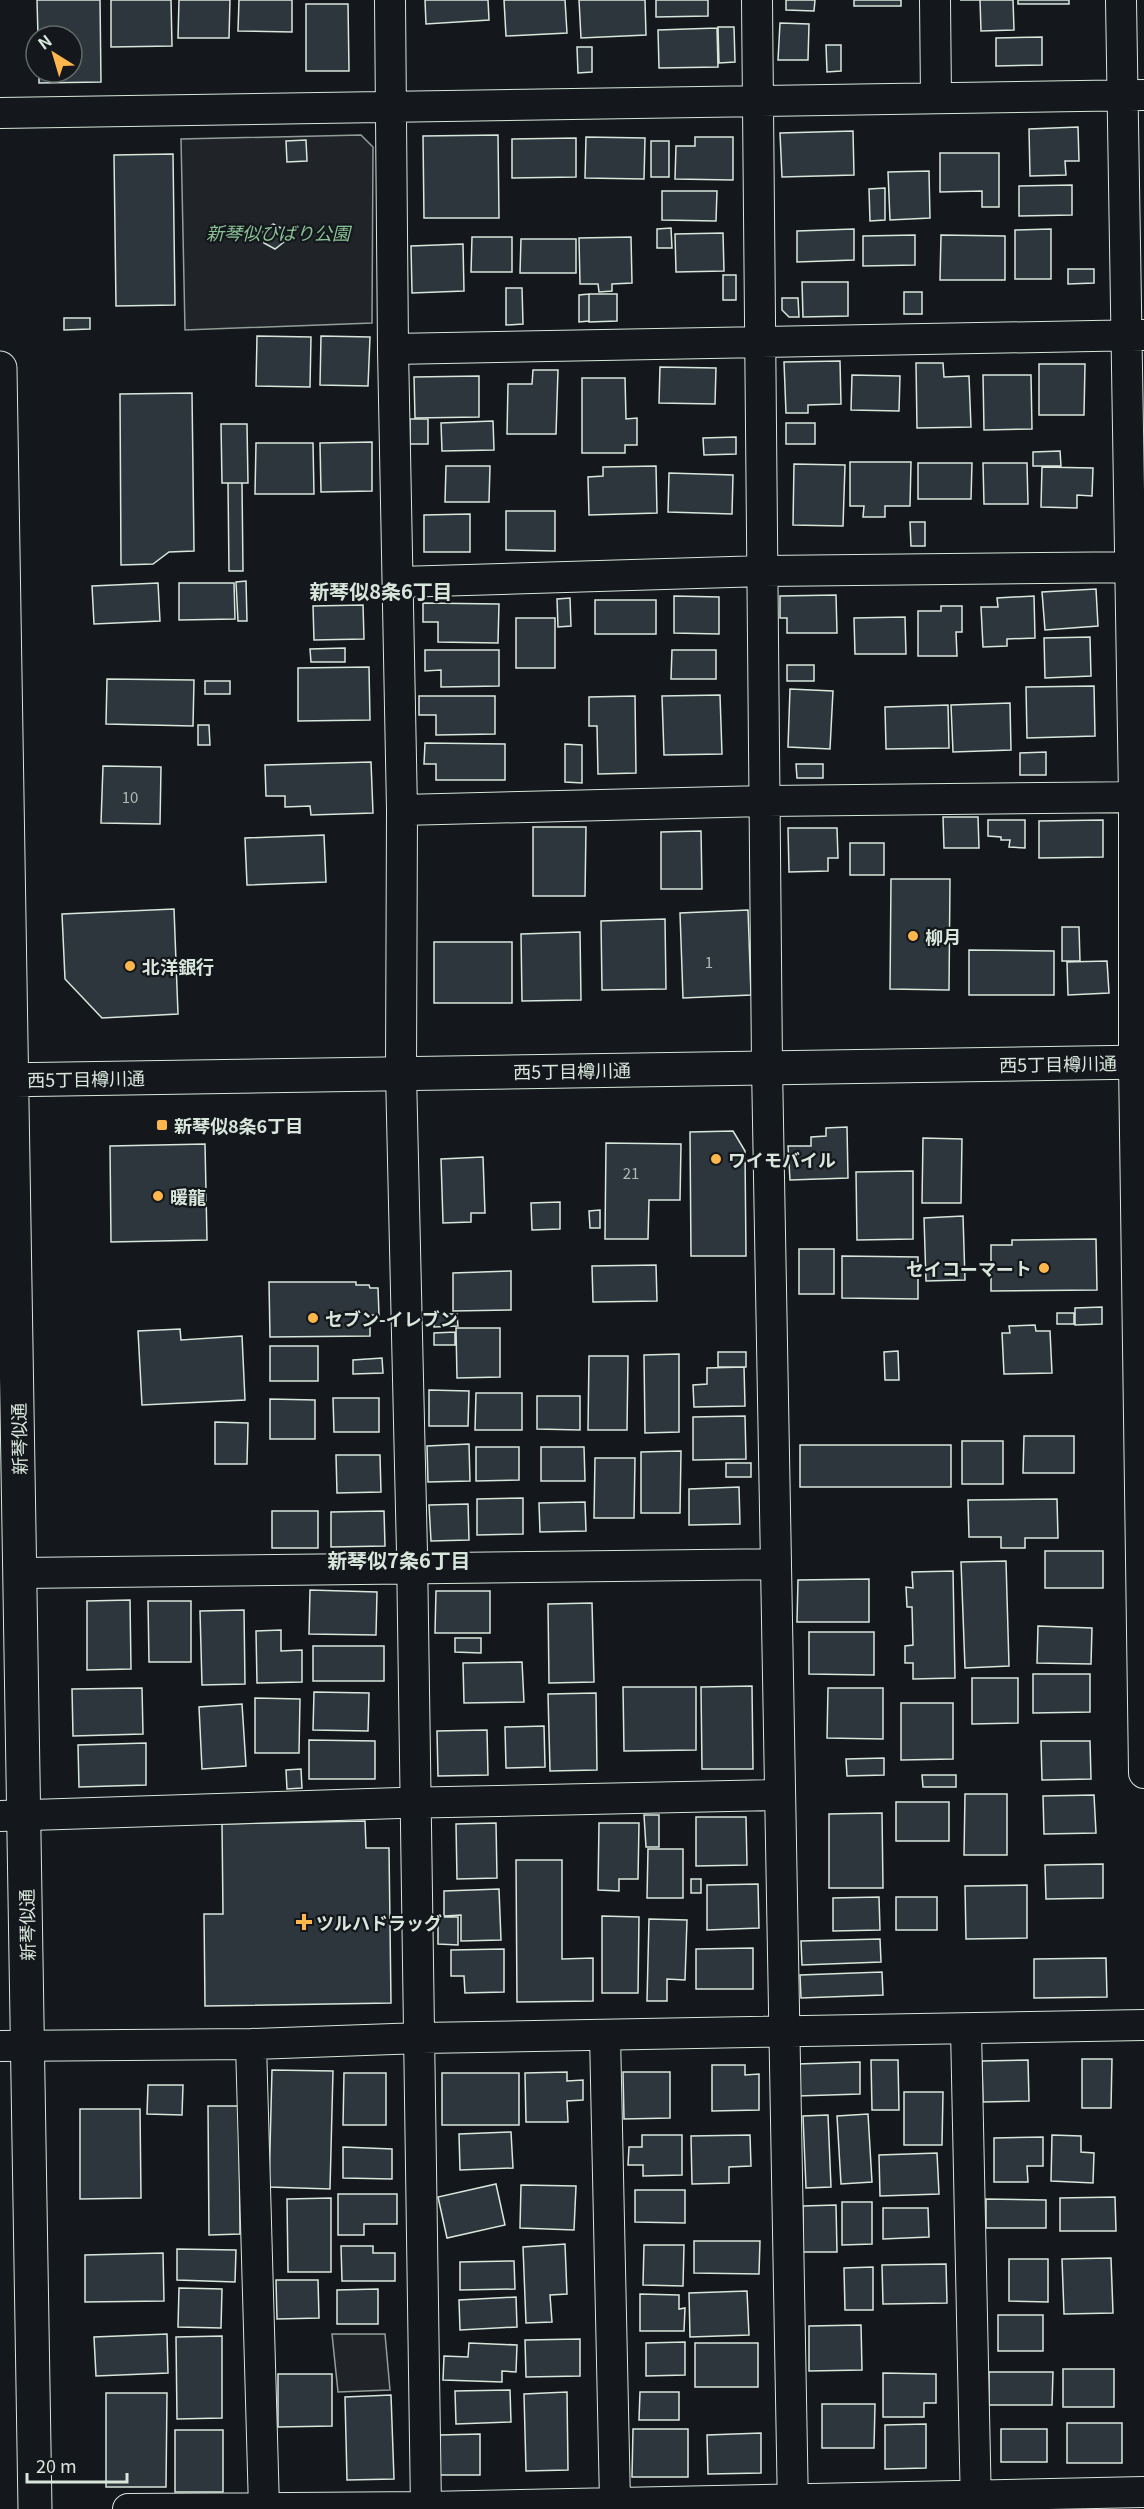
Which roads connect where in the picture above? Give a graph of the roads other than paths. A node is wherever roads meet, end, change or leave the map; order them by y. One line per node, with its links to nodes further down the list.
1 (390, 0): 8 (street)
2 (758, 0): 7 (street)
3 (935, 0): 6 (street)
4 (1121, 0): 5 (street)
5 (1133, 95): 6 (street); 10 (street)
6 (936, 98): 7 (street)
7 (759, 101): 8 (street); 11 (street)
8 (392, 107): 9 (street); 12 (street)
9 (0, 113)
10 (1135, 335): 11 (street); 14 (street)
11 (761, 342): 12 (street); 15 (street)
12 (393, 349): 17 (street)
13 (0, 368): 16 (street, 新琴似通)
14 (1137, 567): 15 (street); 18 (street)
15 (764, 571): 17 (street); 19 (street)
16 (2, 582): 21 (street, 新琴似通)
17 (399, 582): 20 (street)
18 (1139, 797): 19 (street); 22 (street)
19 (766, 801): 20 (street); 23 (street)
20 (402, 810): 24 (street)
21 (4, 818): 25 (street, 新琴似通)
22 (1139, 1062): 23 (street, 西5丁目樽川通); 26 (street)
23 (767, 1066): 24 (street, 西5丁目樽川通); 27 (street)
24 (401, 1073): 25 (street, 西5丁目樽川通); 28 (street)
25 (6, 1080): 29 (street, 新琴似通)
26 (1142, 1549): 30 (street)
27 (776, 1564): 28 (street); 31 (street)
28 (412, 1569): 29 (street); 32 (street)
29 (14, 1585): 33 (street, 新琴似通)
30 (1144, 1773)
31 (779, 1795): 32 (street); 36 (street)
32 (417, 1803): 33 (street); 38 (street)
33 (12, 1816): 40 (street, 新琴似通)
34 (1144, 2025): 35 (street)
35 (966, 2029): 36 (street); 42 (street)
36 (783, 2032): 37 (street); 44 (street)
37 (605, 2036): 38 (street); 43 (street)
38 (420, 2038): 39 (street); 46 (street)
39 (251, 2044): 40 (street); 45 (street)
40 (14, 2045): 47 (street, 新琴似通)
41 (1144, 2492): 42 (street)
42 (976, 2502): 44 (street)
43 (611, 2504): 44 (street); 46 (street)
44 (793, 2504)
45 (264, 2508): 46 (street); 48 (street)
46 (426, 2508)
47 (35, 2509)
48 (128, 2509)

